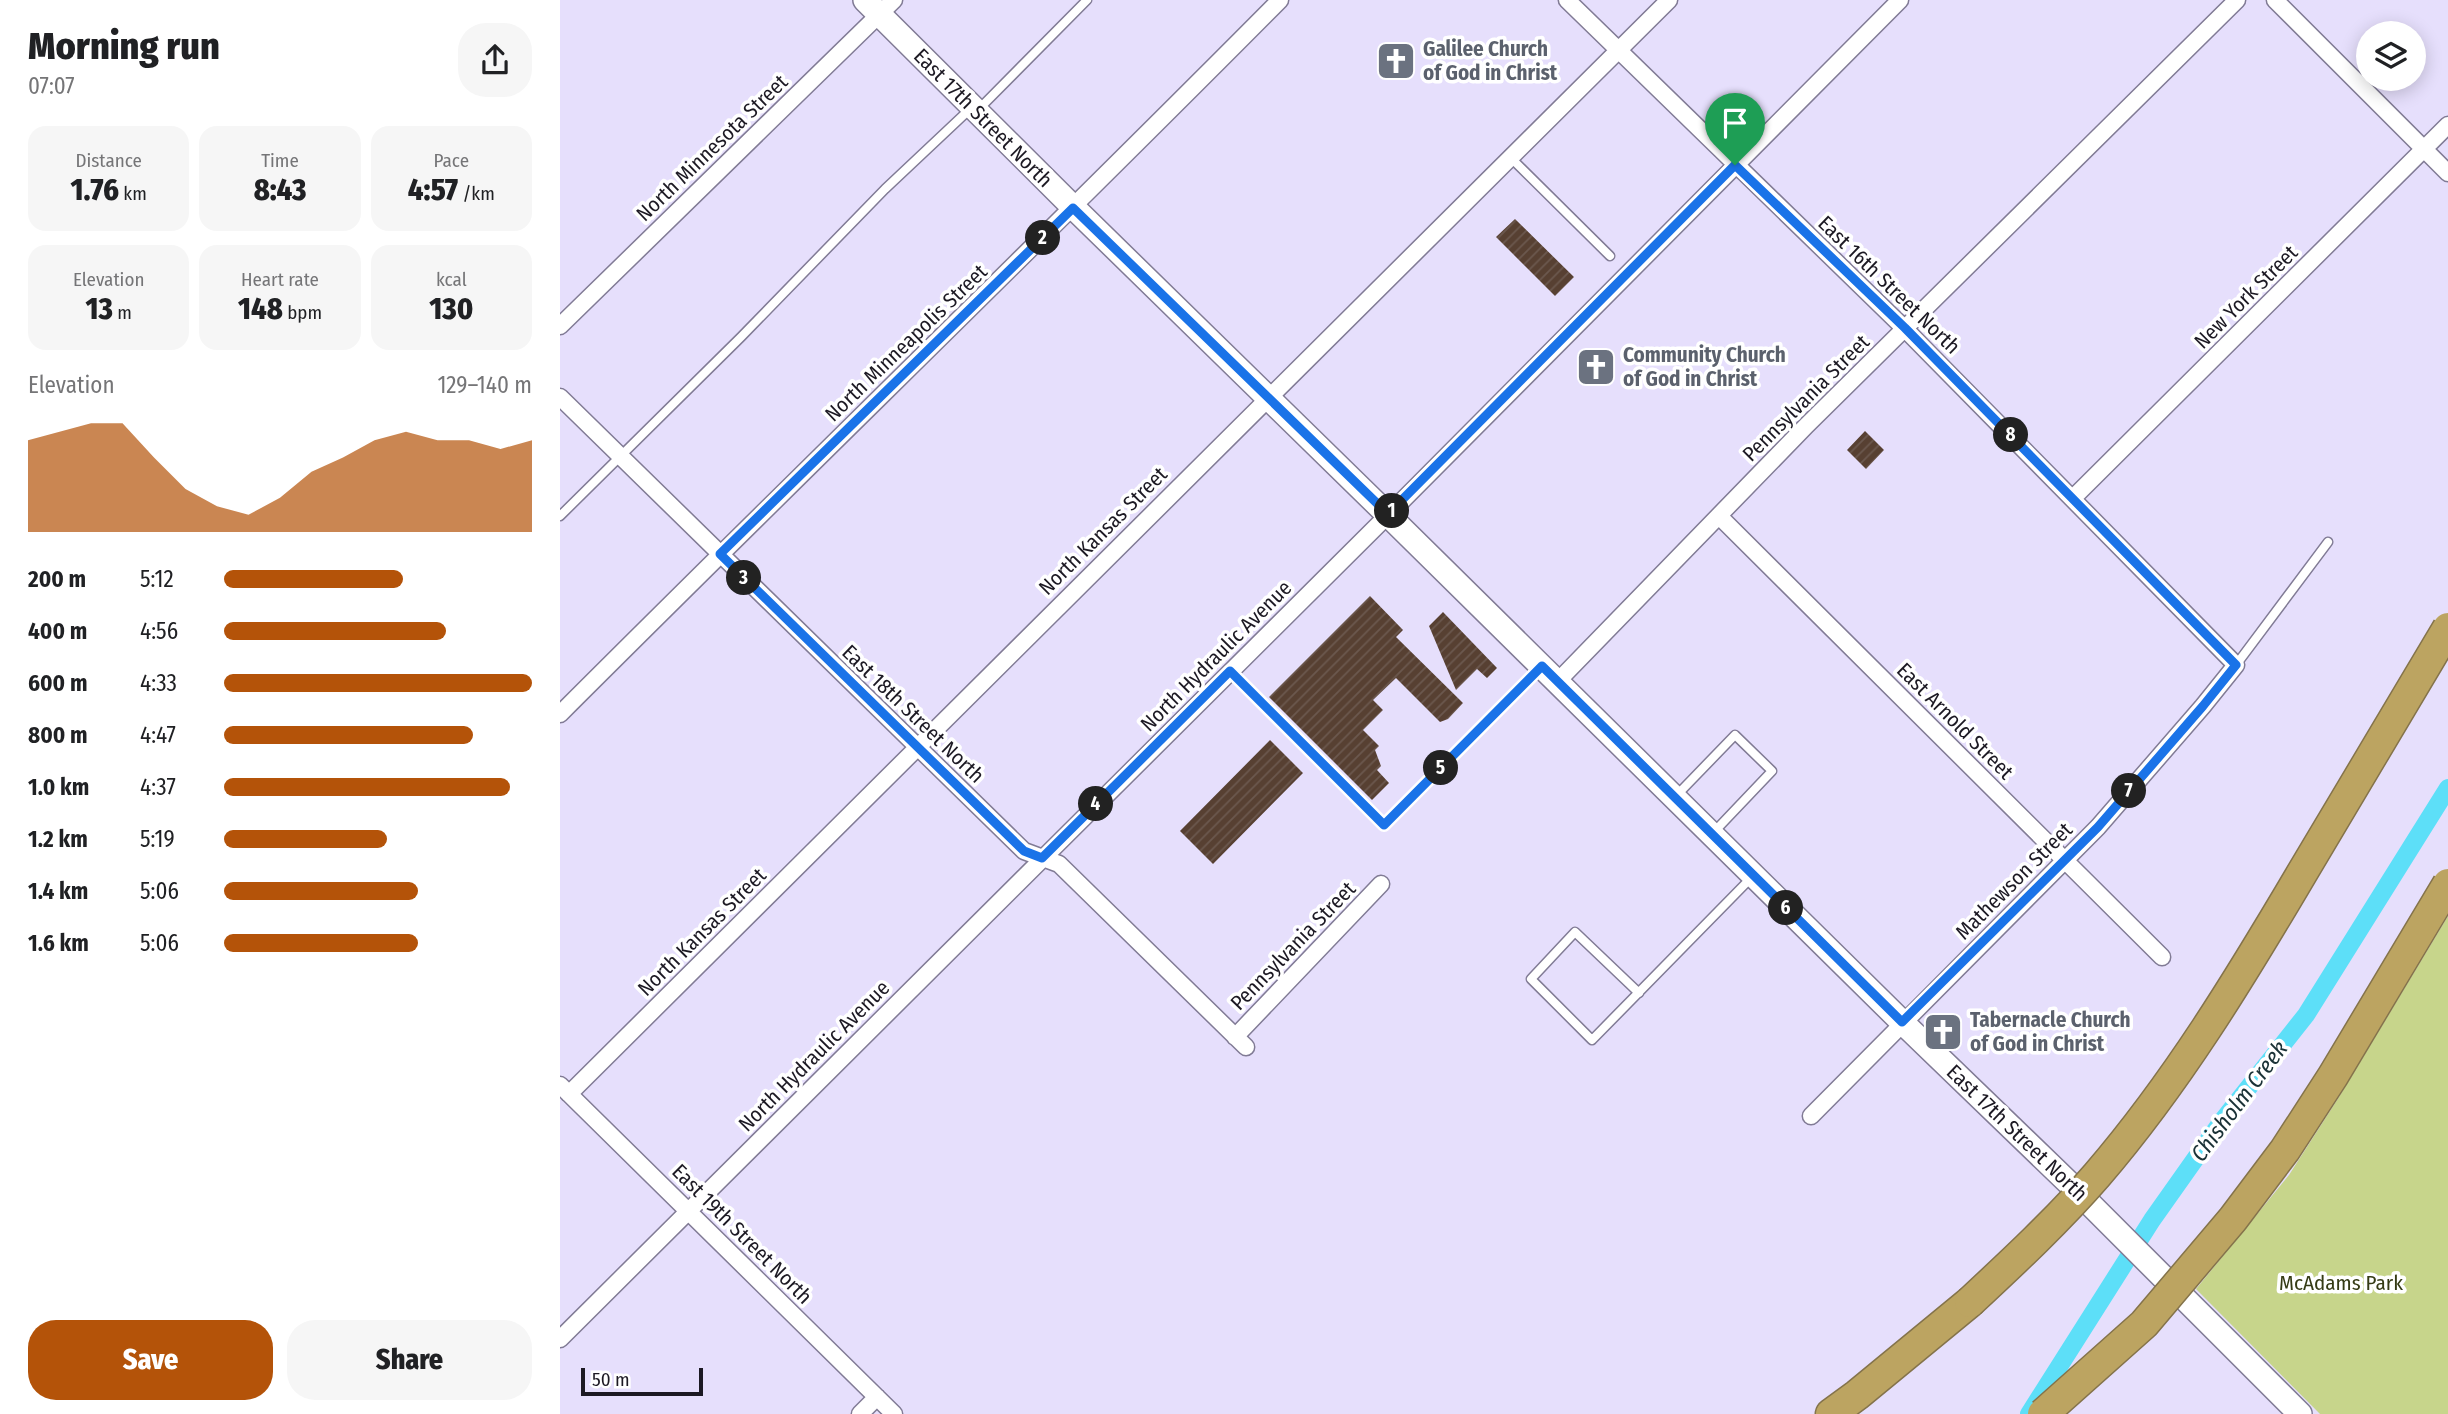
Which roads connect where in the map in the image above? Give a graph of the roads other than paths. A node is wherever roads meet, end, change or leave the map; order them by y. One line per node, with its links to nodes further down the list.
1 (1087, 0): 10 (lane)
2 (1280, 0): 16 (street, North Minneapolis Street)
3 (1567, 0): 9 (street, East 16th Street North)
4 (1668, 0): 9 (street, North Kansas Street)
5 (1900, 0): 14 (street, North Hydraulic Avenue)
6 (2237, 0): 19 (street, Pennsylvania Street)
7 (2275, 0): 12 (street)
8 (879, 5): 10 (street, East 17th Street North); 18 (street, North Minnesota Street)
9 (1618, 50): 13 (street, North Kansas Street); 14 (street, East 16th Street North)
10 (974, 109): 16 (street, East 17th Street North); 22 (lane)
11 (2448, 125): 12 (street, New York Street)
12 (2424, 150): 15 (street); 23 (street, New York Street)
13 (1510, 157): 17 (lane); 21 (street, North Kansas Street)
14 (1735, 165): 19 (street, East 16th Street North); 24 (street, North Hydraulic Avenue)
15 (2448, 173)
16 (1073, 208): 21 (street, East 17th Street North); 28 (street, North Minneapolis Street)
17 (1610, 256)
18 (560, 326)
19 (1905, 328): 23 (street, East 16th Street North); 26 (street, Pennsylvania Street)
20 (560, 397): 22 (street, East 18th Street North)
21 (1268, 397): 24 (street, East 17th Street North); 34 (street, North Kansas Street)
22 (620, 456): 25 (lane); 28 (street, East 18th Street North)
23 (2073, 498): 30 (street, East 16th Street North)
24 (1388, 514): 31 (street, North Hydraulic Avenue); 32 (street, East 17th Street North)
25 (560, 516)
26 (1719, 516): 32 (street, Pennsylvania Street); 38 (street, East Arnold Street)
27 (2328, 542): 30 (lane)
28 (720, 554): 33 (street, North Minneapolis Street); 34 (street, East 18th Street North)
29 (2448, 628): 53 (highway, bridge)
30 (2236, 665): 38 (street, Mathewson Street)
31 (1230, 671): 32 (lane); 37 (street, North Hydraulic Avenue)
32 (1550, 674): 35 (street, East 17th Street North)
33 (560, 714)
34 (916, 747): 37 (street, East 18th Street North); 46 (street, North Kansas Street)
35 (1674, 798): 36 (street, East 17th Street North); 36 (lane)
36 (1711, 835): 39 (street, East 17th Street North)
37 (1042, 858): 45 (street, East 18th Street North); 48 (street, North Hydraulic Avenue)
38 (2065, 860): 42 (street, East Arnold Street); 44 (street, Mathewson Street)
39 (1753, 875): 43 (lane); 44 (street, East 17th Street North)
40 (1381, 884): 45 (street, Pennsylvania Street)
41 (2448, 884): 54 (highway, bridge)
42 (2162, 957)
43 (1639, 993): 43 (lane)
44 (1902, 1022): 47 (street, Mathewson Street); 55 (street, East 17th Street North)
45 (1241, 1042)
46 (565, 1090): 48 (street, East 19th Street North)
47 (1811, 1116)
48 (688, 1211): 49 (street, North Hydraulic Avenue); 50 (street, East 19th Street North)
49 (560, 1339)
50 (877, 1397): 51 (street); 52 (street, East 19th Street North)
51 (860, 1414)
52 (894, 1414)
53 (1831, 1414)
54 (2043, 1414)
55 (2300, 1414)

